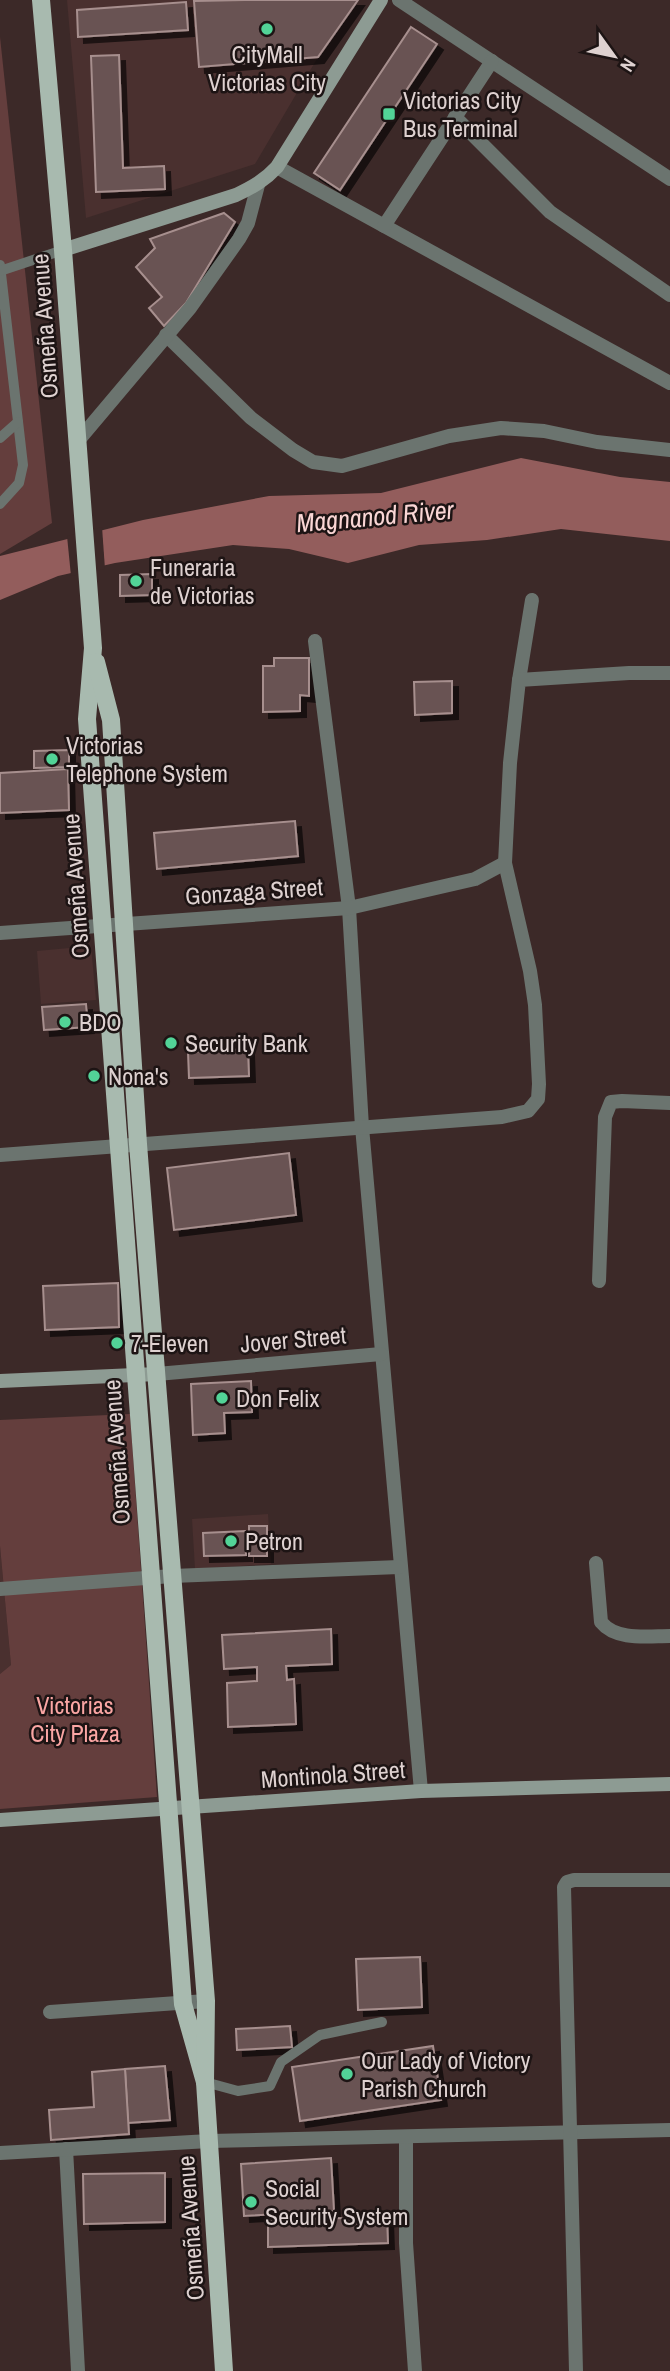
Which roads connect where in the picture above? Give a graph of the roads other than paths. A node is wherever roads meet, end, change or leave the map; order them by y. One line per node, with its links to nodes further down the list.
1 (41, 0): 10 (main road, Osmeña Avenue)
2 (381, 0): 6 (street)
3 (399, 0): 4 (street)
4 (492, 61): 5 (street); 7 (street)
5 (455, 117): 9 (street); 13 (street)
6 (277, 167): 8 (street); 9 (street)
7 (670, 179)
8 (258, 185): 10 (street); 14 (street)
9 (383, 226): 15 (street)
10 (63, 250): 12 (lane); 18 (main road, Osmeña Avenue)
11 (0, 265): 12 (lane)
12 (0, 271): 16 (lane)
13 (670, 295)
14 (166, 335): 18 (street); 19 (street)
15 (670, 383)
16 (18, 422): 17 (lane); 20 (lane)
17 (0, 438)
18 (77, 442): 23 (main road, Osmeña Avenue)
19 (670, 450)
20 (0, 504)
21 (532, 600): 25 (street)
22 (315, 641): 27 (street)
23 (93, 648): 28 (main road, Osmeña Avenue); 29 (main road, Osmeña Avenue)
24 (670, 673): 25 (street)
25 (519, 680): 26 (street)
26 (505, 863): 27 (street, Gonzaga Street); 32 (street)
27 (349, 908): 28 (street, Gonzaga Street); 32 (street)
28 (122, 922): 29 (street, Gonzaga Street); 33 (main road, Osmeña Avenue)
29 (103, 925): 30 (street, Gonzaga Street); 34 (main road, Osmeña Avenue)
30 (0, 933)
31 (670, 1103): 36 (street)
32 (362, 1127): 33 (street); 37 (street)
33 (138, 1144): 34 (street); 39 (main road, Osmeña Avenue)
34 (118, 1146): 35 (street); 38 (main road, Osmeña Avenue)
35 (0, 1155)
36 (599, 1281)
37 (381, 1354): 39 (street, Jover Street); 42 (street)
38 (136, 1374): 39 (street, Jover Street); 40 (street, Jover Street); 44 (main road, Osmeña Avenue)
39 (157, 1374): 43 (main road, Osmeña Avenue)
40 (0, 1381)
41 (596, 1563): 46 (street)
42 (399, 1567): 43 (street); 48 (street)
43 (172, 1576): 44 (street); 49 (main road, Osmeña Avenue)
44 (150, 1577): 45 (street); 50 (main road, Osmeña Avenue)
45 (0, 1589)
46 (670, 1636)
47 (670, 1784): 48 (street, Montinola Street)
48 (421, 1791): 49 (street, Montinola Street)
49 (190, 1806): 50 (street, Montinola Street); 53 (main road, Osmeña Avenue)
50 (168, 1807): 51 (street, Montinola Street); 54 (main road, Osmeña Avenue)
51 (0, 1819)
52 (670, 1880): 59 (street)
53 (206, 2001): 54 (street); 57 (main road, Osmeña Avenue)
54 (183, 2004): 55 (street); 57 (main road, Osmeña Avenue)
55 (50, 2012)
56 (382, 2022): 57 (lane)
57 (205, 2082): 61 (main road, Osmeña Avenue)
58 (670, 2130): 59 (street)
59 (569, 2131): 60 (street); 67 (street)
60 (406, 2137): 61 (street); 66 (street)
61 (209, 2141): 62 (street); 65 (main road, Osmeña Avenue)
62 (66, 2149): 63 (street); 64 (street)
63 (0, 2153)
64 (78, 2371)
65 (224, 2371)
66 (415, 2371)
67 (576, 2371)

